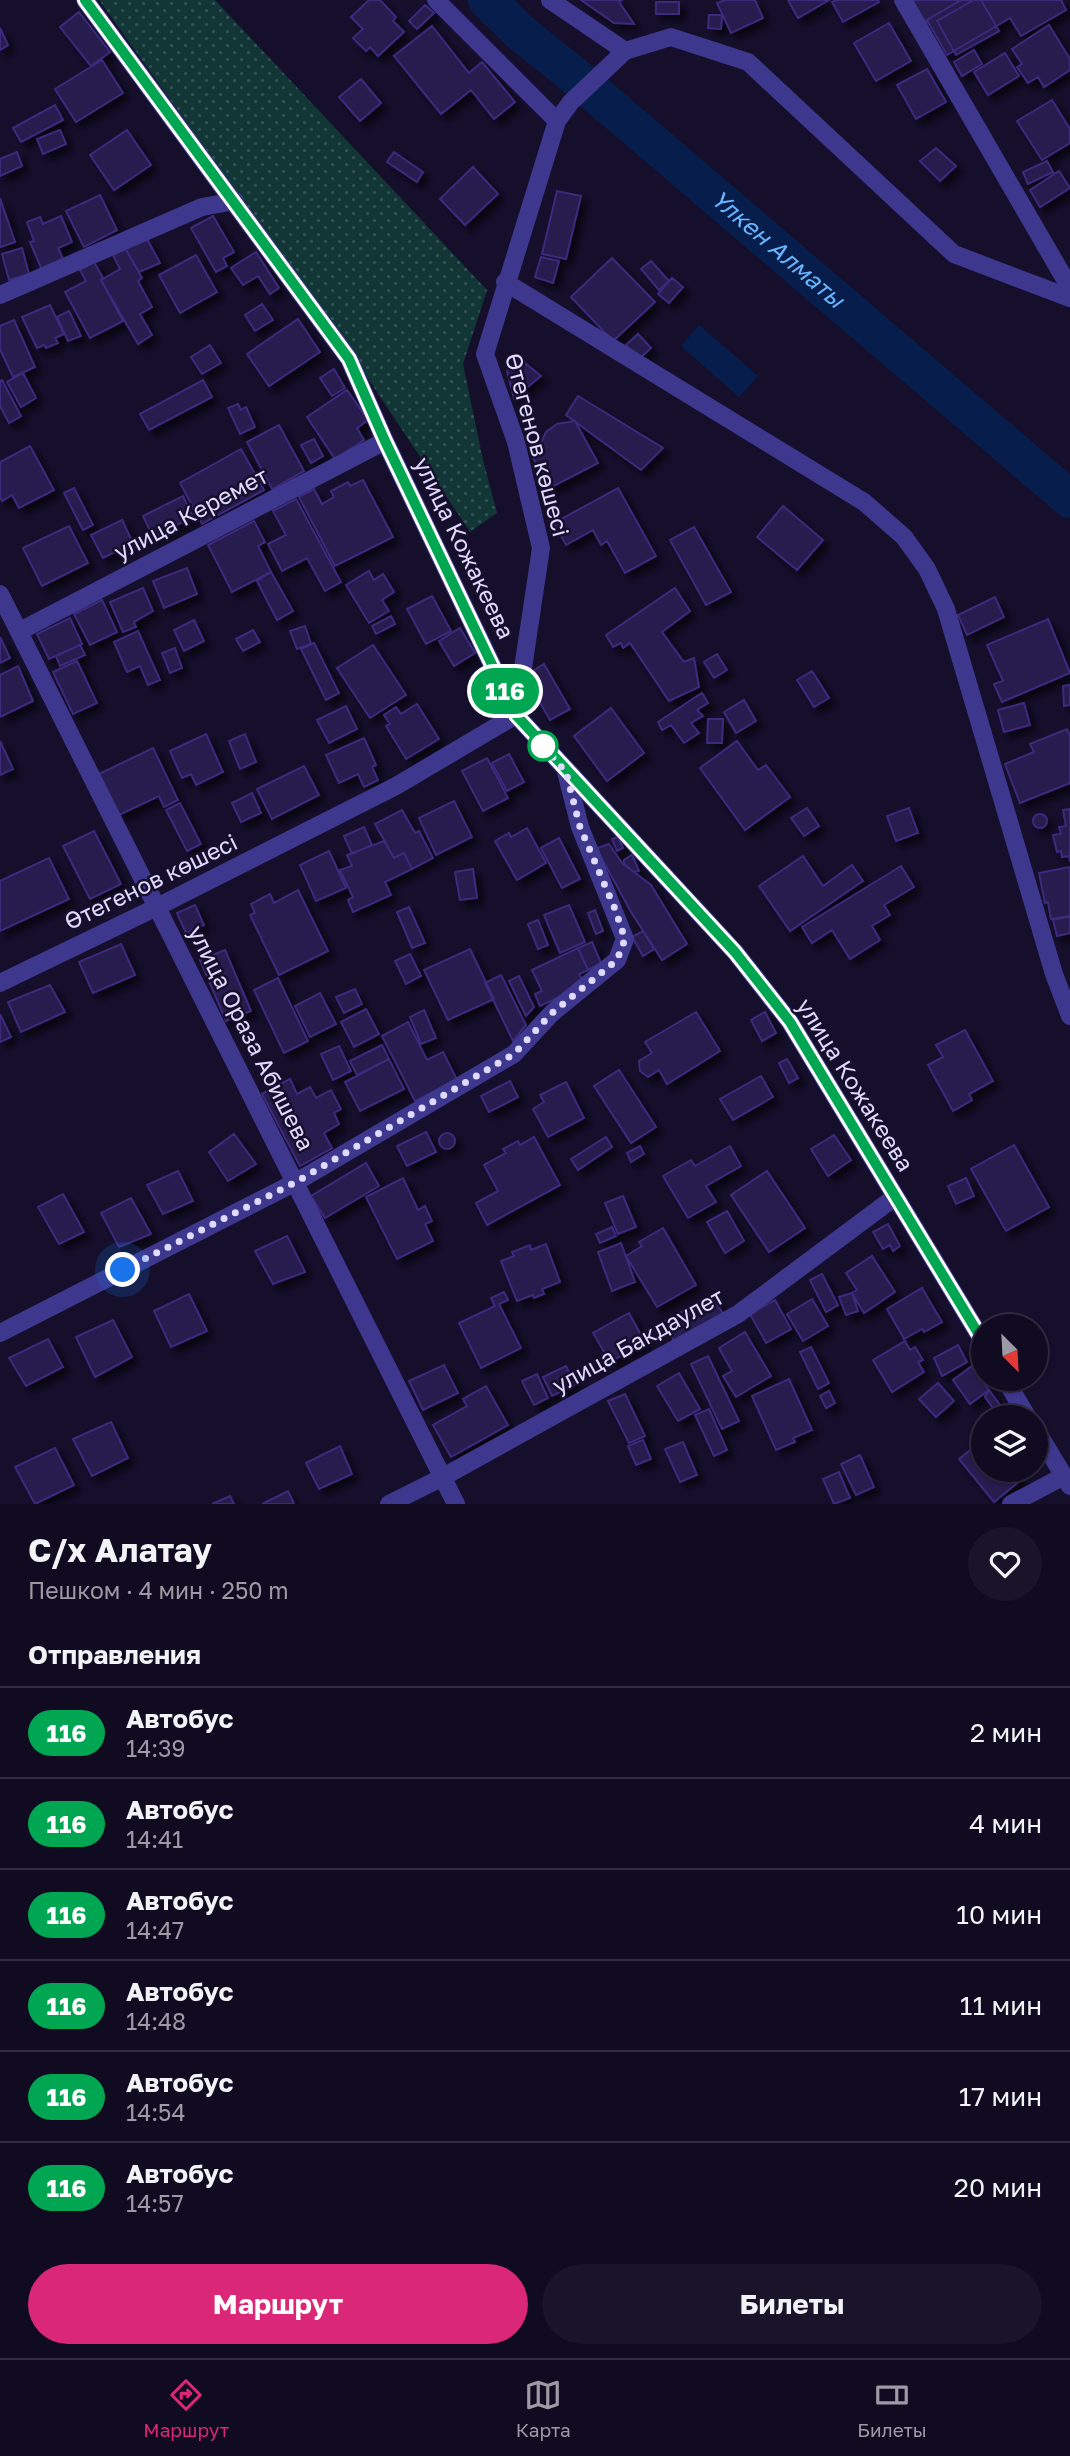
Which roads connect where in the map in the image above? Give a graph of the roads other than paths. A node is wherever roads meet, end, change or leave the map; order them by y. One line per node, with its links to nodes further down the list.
1 (85, 0): 7 (street, улица Кожакеева)
2 (436, 0): 6 (street)
3 (550, 0): 5 (street)
4 (903, 0): 9 (street)
5 (625, 51): 6 (street, Өтегенов көшесі); 11 (street, Өтегенов көшесі)
6 (557, 121): 8 (street, Өтегенов көшесі)
7 (235, 201): 10 (street); 12 (street, улица Кожакеева)
8 (505, 282): 15 (street, Өтегенов көшесі); 19 (street)
9 (1070, 288)
10 (0, 295)
11 (1070, 298)
12 (385, 441): 14 (street, улица Керемет); 15 (street, улица Кожакеева)
13 (0, 594): 14 (street, улица Ораза Абишева)
14 (20, 631): 17 (street, улица Ораза Абишева)
15 (516, 715): 16 (street, улица Кожакеева); 17 (street, Өтегенов көшесі)
16 (566, 772): 20 (street); 21 (street, улица Кожакеева)
17 (157, 907): 18 (street, Өтегенов көшесі); 20 (street, улица Ораза Абишева)
18 (0, 983)
19 (1070, 1016)
20 (296, 1182): 23 (street); 25 (street, улица Ораза Абишева)
21 (895, 1197): 22 (street, улица Кожакеева); 25 (street, улица Бакдаулет)
22 (971, 1322)
23 (0, 1333)
24 (1048, 1450): 26 (street)
25 (443, 1477): 27 (street, улица Бакдаулет); 28 (street, улица Ораза Абишева)
26 (1067, 1481): 29 (street)
27 (389, 1504)
28 (456, 1504)
29 (1011, 1504)

